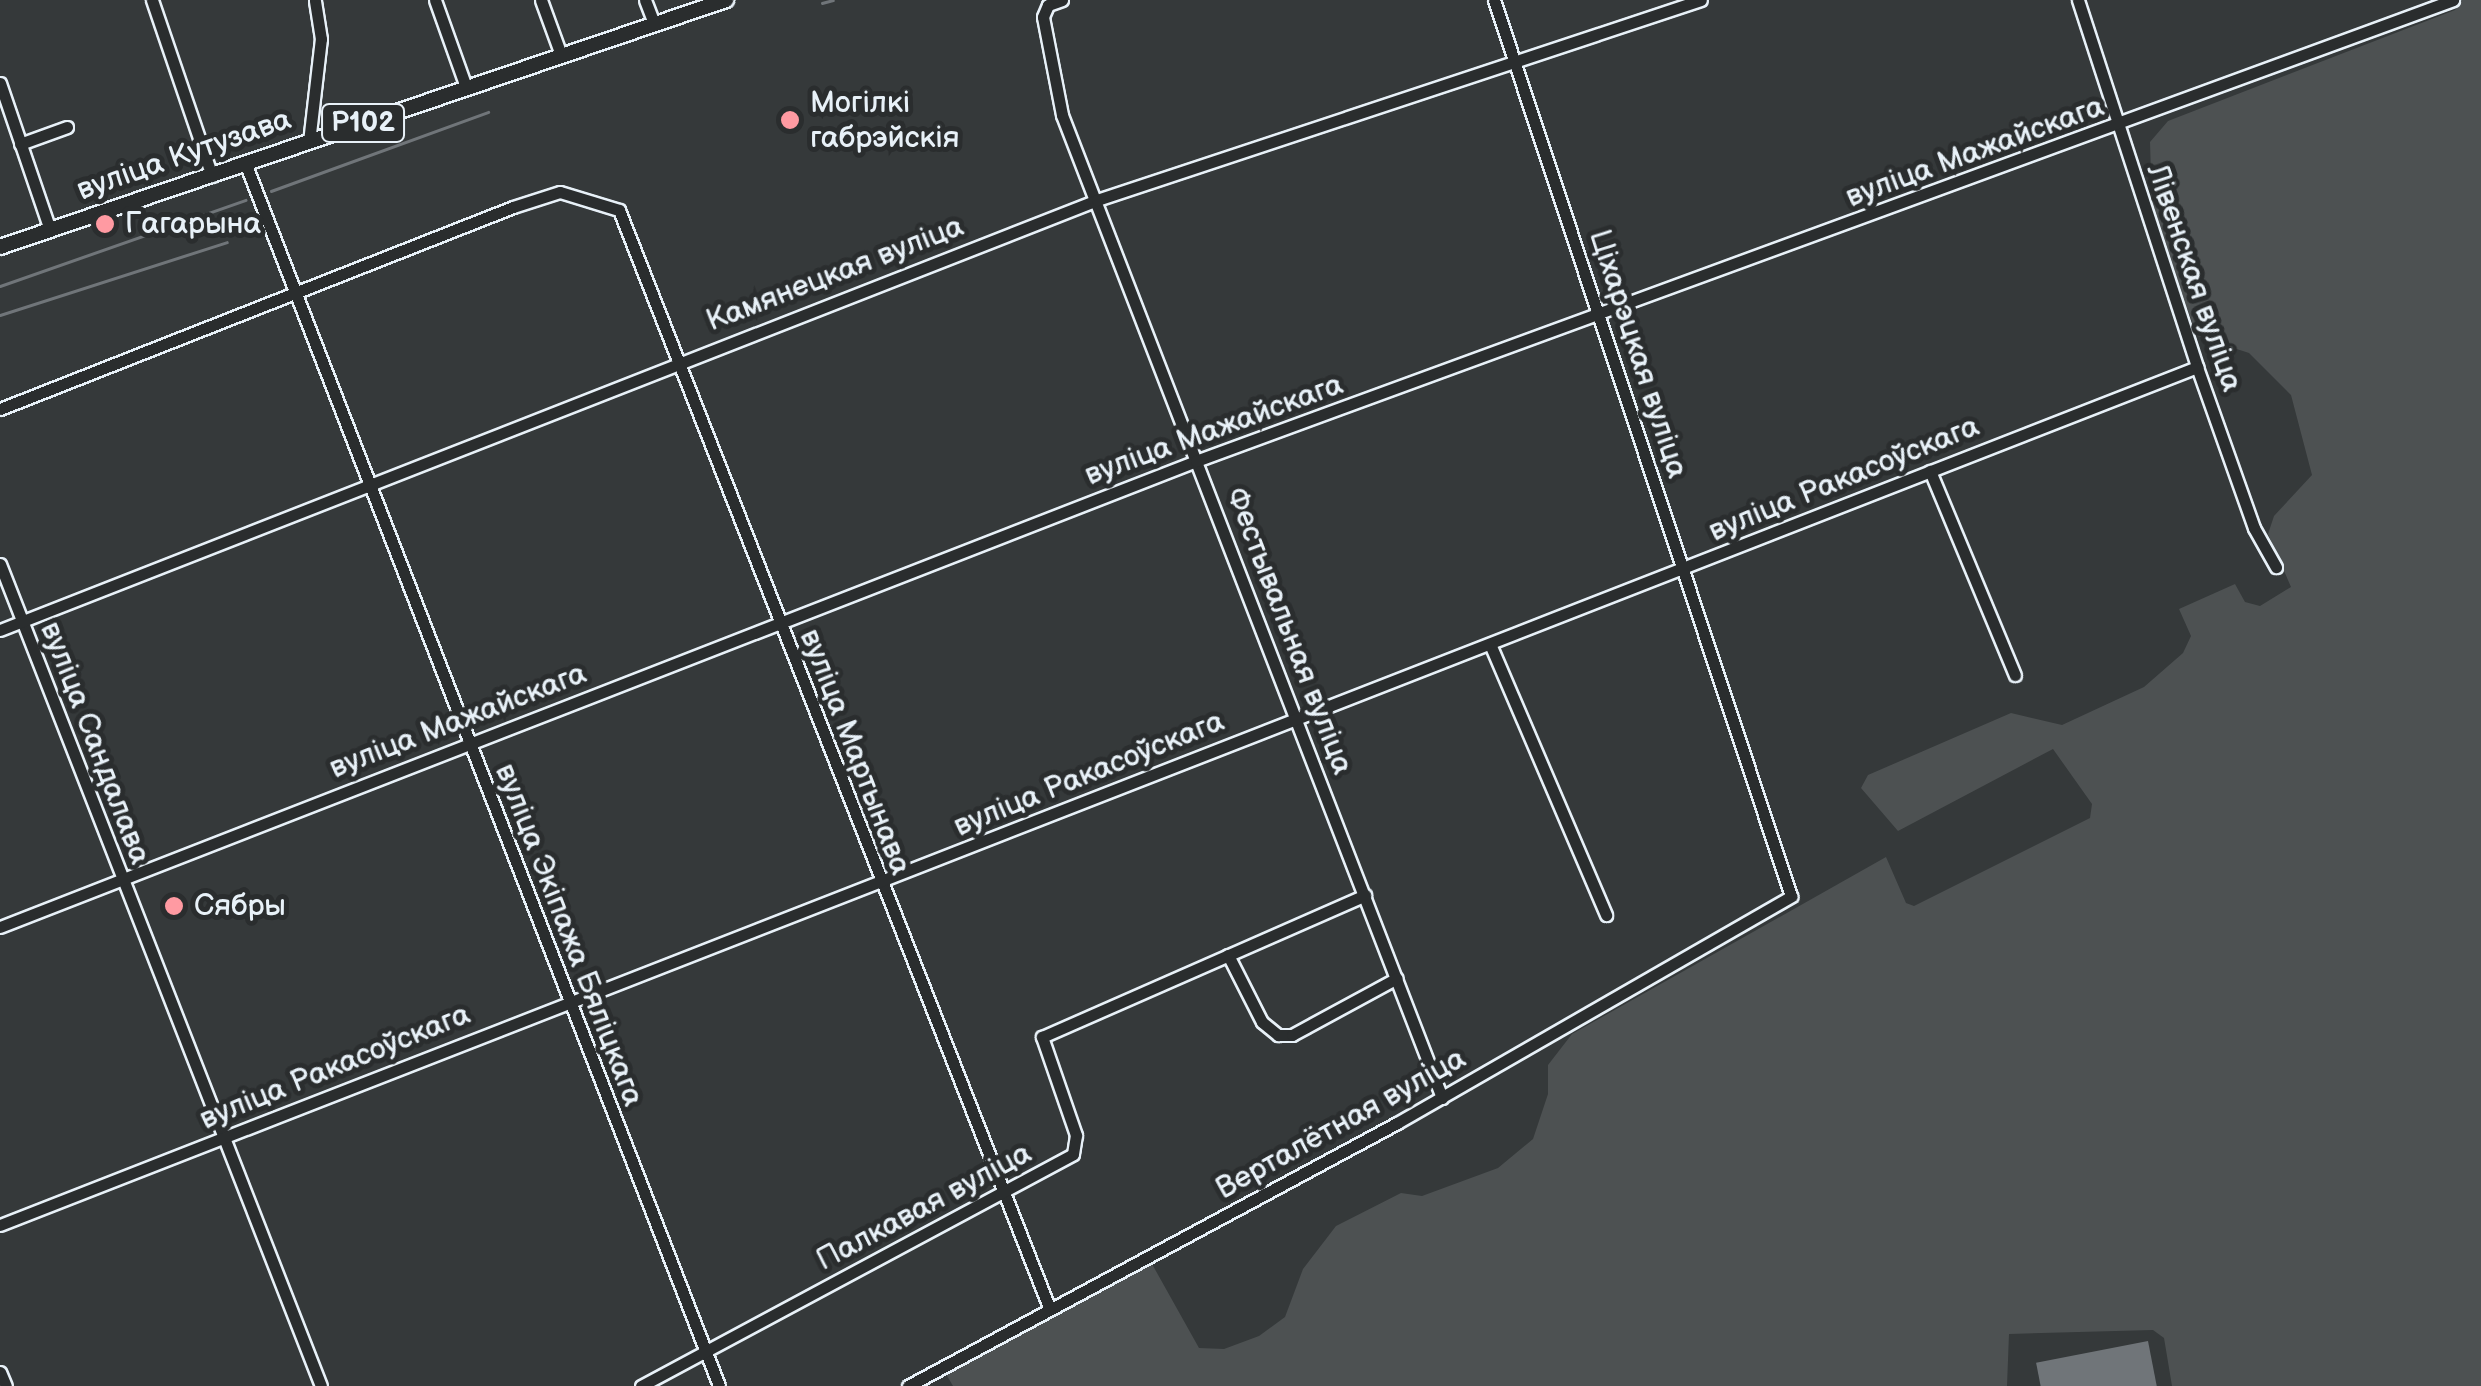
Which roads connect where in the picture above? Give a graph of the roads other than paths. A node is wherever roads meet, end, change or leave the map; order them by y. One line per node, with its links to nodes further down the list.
1 (152, 0): 23 (street)
2 (316, 0): 20 (street)
3 (435, 0): 17 (street)
4 (541, 0): 14 (street)
5 (645, 0): 13 (street)
6 (726, 0): 13 (main road, вуліца Кутузава / Р102)
7 (1062, 0): 12 (street)
8 (1494, 0): 15 (street, Ціхарэцкая вуліца)
9 (1701, 0): 15 (street, Камянецкая вуліца)
10 (2078, 0): 18 (street, Лівенская вуліца)
11 (2454, 0): 18 (street, вуліца Мажайскага)
12 (1042, 5): 24 (street, Фестывальная вуліца)
13 (654, 24): 14 (main road, вуліца Кутузава / Р102)
14 (561, 55): 17 (main road, вуліца Кутузава / Р102)
15 (1514, 62): 24 (street, Камянецкая вуліца); 28 (street, Ціхарэцкая вуліца)
16 (0, 83): 21 (street)
17 (466, 87): 20 (main road, вуліца Кутузава / Р102)
18 (2117, 126): 28 (street, вуліца Мажайскага); 30 (street, Лівенская вуліца)
19 (67, 127): 21 (street)
20 (309, 142): 22 (main road, вуліца Кутузава / Р102)
21 (20, 144): 25 (street)
22 (246, 165): 23 (main road, вуліца Кутузава / Р102); 27 (street, вуліца Экіпажа Бяліцкага)
23 (212, 176): 25 (main road, вуліца Кутузава / Р102)
24 (1097, 200): 29 (street, Камянецкая вуліца); 32 (street, Фестывальная вуліца)
25 (50, 230): 26 (main road, вуліца Кутузава / Р102)
26 (0, 247)
27 (294, 296): 29 (street, вуліца Мартынава); 31 (street); 34 (street, вуліца Экіпажа Бяліцкага)
28 (1599, 317): 32 (street, вуліца Мажайскага); 37 (street, Ціхарэцкая вуліца)
29 (678, 362): 34 (street, Камянецкая вуліца); 39 (street, вуліца Мартынава)
30 (2197, 367): 33 (street, вуліца Ракасоўскага); 36 (street, Лівенская вуліца)
31 (0, 409)
32 (1196, 461): 39 (street, вуліца Мажайскага); 43 (street, Фестывальная вуліца)
33 (1930, 472): 37 (street, вуліца Ракасоўскага); 42 (street)
34 (366, 484): 38 (street, Камянецкая вуліца); 44 (street, вуліца Экіпажа Бяліцкага)
35 (0, 564): 38 (street, вуліца Сандалава)
36 (2276, 568)
37 (1683, 569): 41 (street, вуліца Ракасоўскага); 48 (street, Ціхарэцкая вуліца)
38 (22, 622): 40 (street, Камянецкая вуліца); 45 (street, вуліца Сандалава)
39 (780, 624): 44 (street, вуліца Мажайскага); 46 (street, вуліца Мартынава)
40 (0, 630)
41 (1490, 644): 43 (street, вуліца Ракасоўскага); 49 (street)
42 (2015, 675)
43 (1296, 718): 46 (street, вуліца Ракасоўскага); 47 (street, Фестывальная вуліца)
44 (469, 744): 45 (street, вуліца Мажайскага); 53 (street, вуліца Экіпажа Бяліцкага)
45 (120, 880): 50 (street, вуліца Мажайскага); 55 (street, вуліца Сандалава)
46 (878, 884): 53 (street, вуліца Ракасоўскага); 56 (street, вуліца Мартынава)
47 (1365, 894): 51 (street, Палкавая вуліца); 52 (street, Фестывальная вуліца)
48 (1791, 896): 54 (street, Верталётная вуліца)
49 (1606, 915)
50 (0, 927)
51 (1228, 954): 52 (street); 56 (street, Палкавая вуліца)
52 (1396, 978): 54 (street, Фестывальная вуліца)
53 (570, 1002): 55 (street, вуліца Ракасоўскага); 59 (street, вуліца Экіпажа Бяліцкага)
54 (1442, 1098): 58 (street, Верталётная вуліца)
55 (224, 1138): 57 (street, вуліца Ракасоўскага); 62 (street, вуліца Сандалава)
56 (1002, 1193): 58 (street, вуліца Мартынава); 59 (street, Палкавая вуліца)
57 (0, 1225)
58 (1050, 1310): 65 (street, Верталётная вуліца)
59 (706, 1352): 63 (street, Палкавая вуліца); 64 (street, вуліца Экіпажа Бяліцкага)
60 (0, 1372): 61 (street)
61 (6, 1386)
62 (321, 1386)
63 (641, 1386)
64 (719, 1386)
65 (908, 1386)

